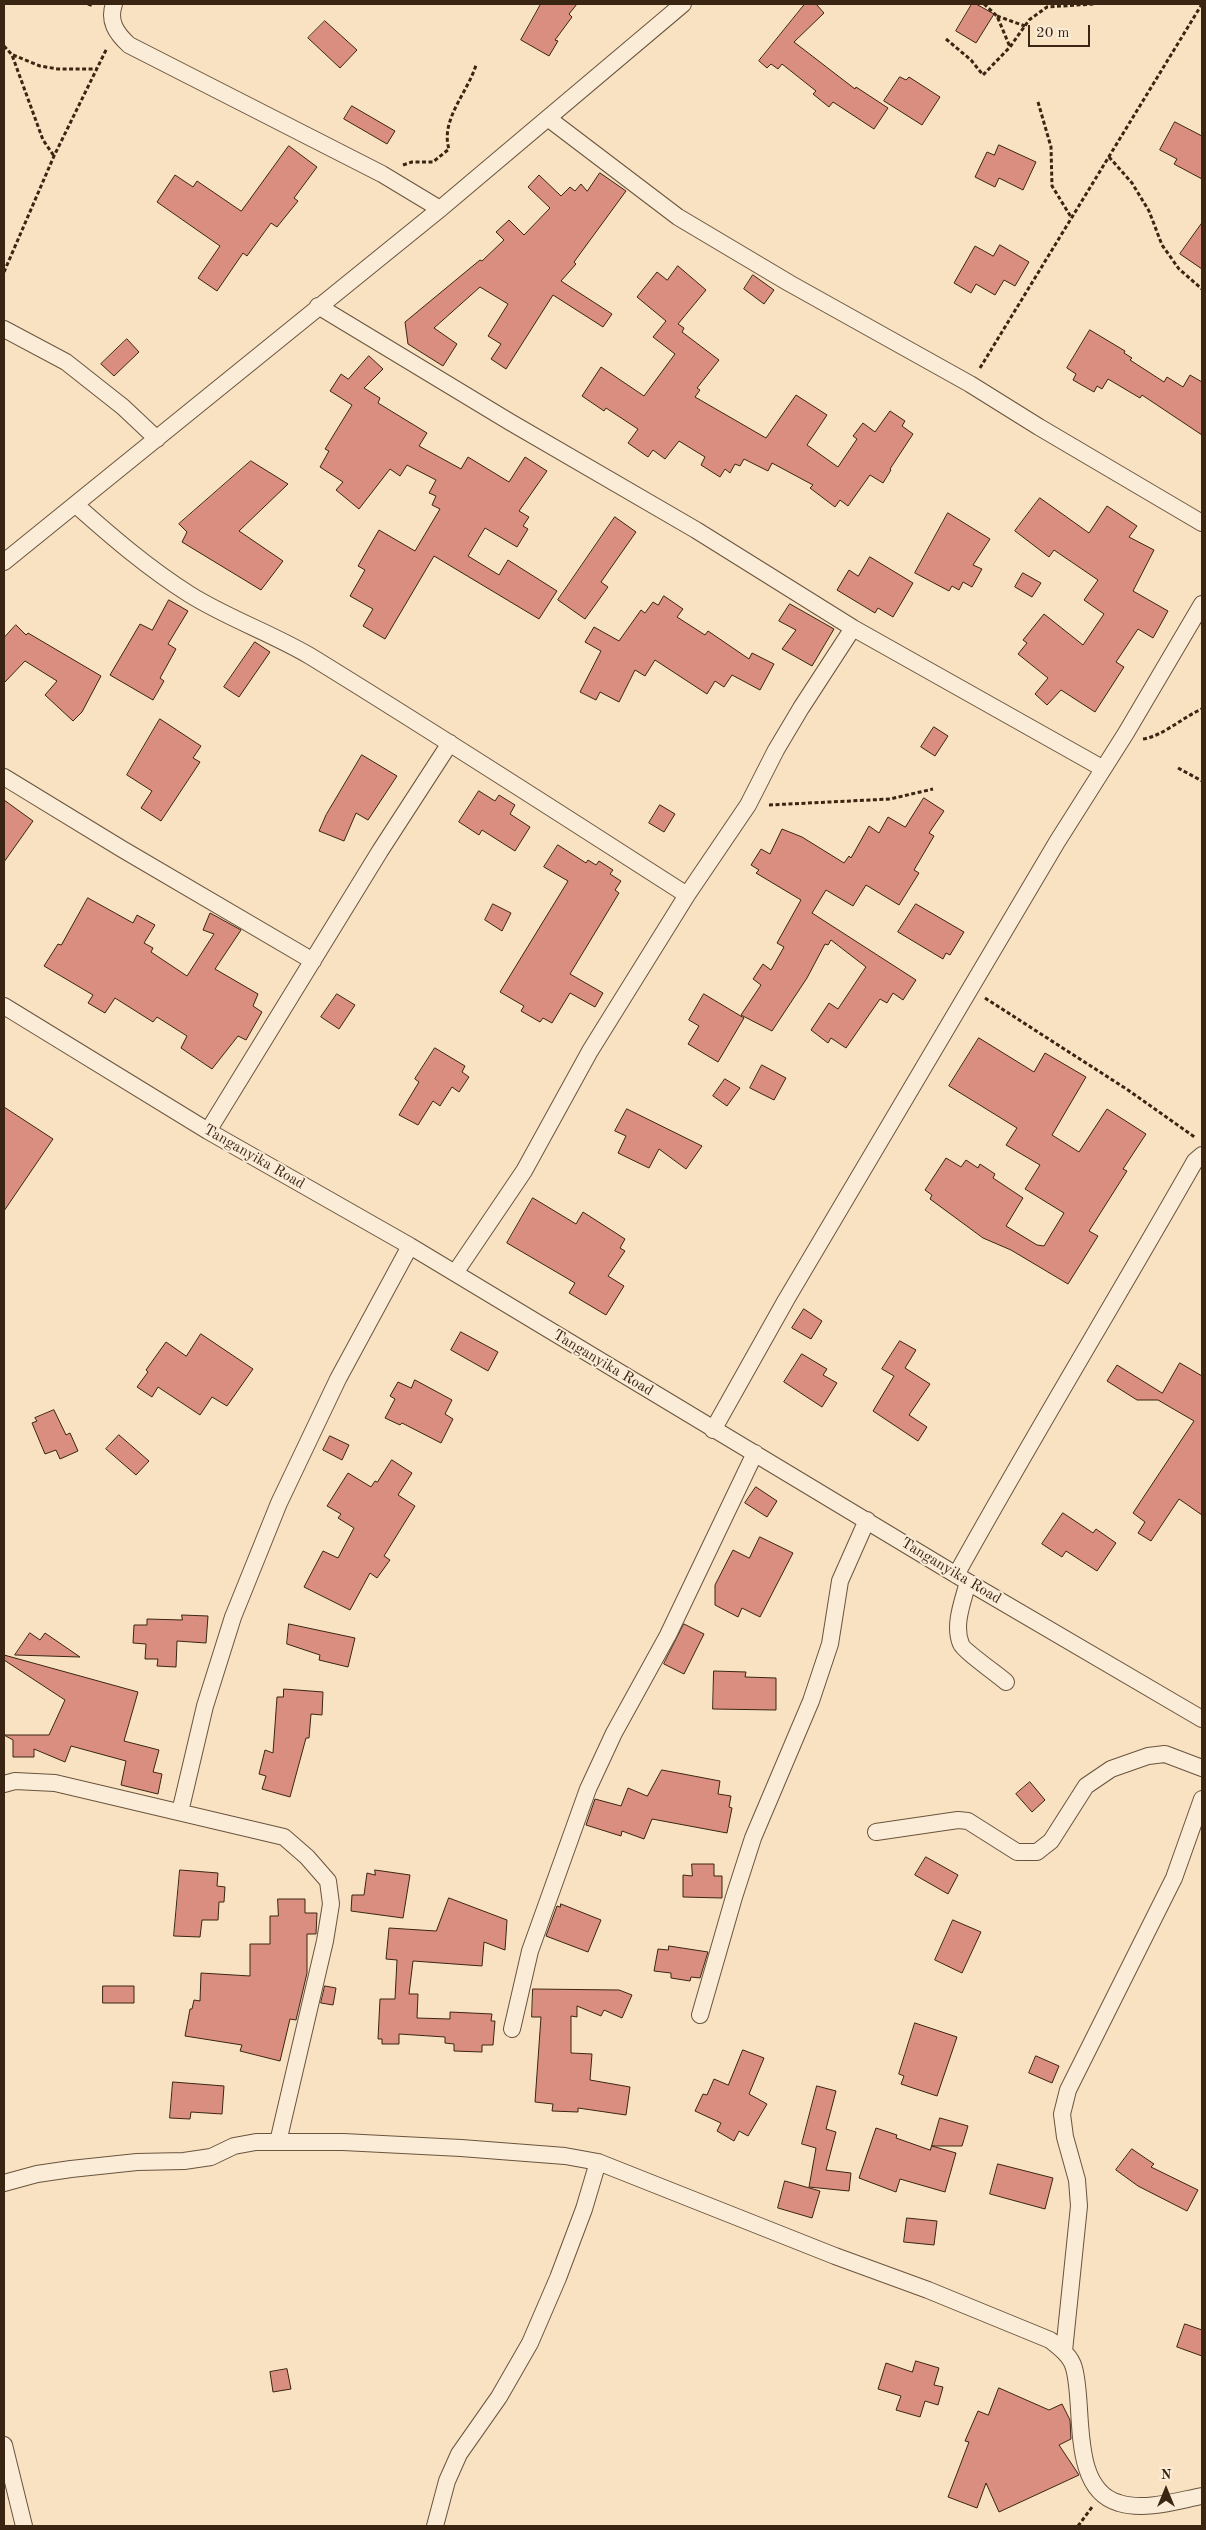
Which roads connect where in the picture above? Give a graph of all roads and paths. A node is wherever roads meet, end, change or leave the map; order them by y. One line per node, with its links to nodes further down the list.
1 (114, 4): 12 (street)
2 (683, 4): 20 (street)
3 (984, 4): 8 (path)
4 (994, 4): 8 (path)
5 (1041, 4): 9 (path)
6 (1094, 4): 9 (path)
7 (1202, 4): 22 (path)
8 (988, 7): 10 (path)
9 (1047, 7): 11 (path)
10 (997, 16): 11 (path); 15 (path)
11 (1026, 26): 15 (path)
12 (115, 31): 18 (path); 23 (street)
13 (946, 39): 15 (path)
14 (4, 46): 16 (path)
15 (1010, 47)
16 (12, 55): 18 (path); 21 (path)
17 (476, 66): 23 (path)
18 (97, 69): 21 (path)
19 (1038, 102): 25 (path)
20 (549, 118): 24 (street); 30 (street)
21 (54, 156): 26 (path)
22 (1109, 157): 25 (path); 27 (path)
23 (382, 174): 24 (street)
24 (440, 209): 28 (street)
25 (1071, 217): 30 (path)
26 (4, 272)
27 (1202, 289)
28 (318, 306): 31 (street); 36 (street)
29 (4, 329): 31 (street)
30 (970, 384): 33 (street)
31 (157, 438): 32 (street)
32 (76, 505): 34 (street); 39 (street)
33 (1202, 523)
34 (4, 562)
35 (1202, 604): 40 (street)
36 (853, 628): 40 (street); 45 (street)
37 (1202, 709): 38 (path)
38 (1138, 740)
39 (450, 742): 46 (street); 47 (street)
40 (1102, 768): 48 (street)
41 (1178, 768): 43 (path)
42 (4, 777): 47 (street)
43 (1202, 781)
44 (933, 789): 45 (path)
45 (748, 805): 46 (street)
46 (687, 895): 54 (street)
47 (312, 961): 50 (street)
48 (971, 989): 51 (path); 55 (street)
49 (4, 1006): 50 (street, Tanganyika Road)
50 (208, 1131): 53 (street, Tanganyika Road)
51 (1202, 1142)
52 (1202, 1155): 58 (street)
53 (410, 1246): 54 (street, Tanganyika Road); 64 (street)
54 (455, 1273): 55 (street, Tanganyika Road)
55 (714, 1430): 56 (street, Tanganyika Road)
56 (755, 1453): 57 (street, Tanganyika Road); 67 (street)
57 (867, 1520): 58 (street, Tanganyika Road); 66 (street)
58 (962, 1578): 59 (street); 60 (street, Tanganyika Road)
59 (1006, 1682)
60 (1202, 1720)
61 (1202, 1768): 65 (street)
62 (4, 1784): 64 (street)
63 (1202, 1799): 71 (street)
64 (180, 1812): 68 (street)
65 (876, 1832)
66 (700, 2015)
67 (512, 2029)
68 (278, 2142): 69 (street); 70 (street)
69 (598, 2162): 71 (street); 75 (street)
70 (4, 2183)
71 (1064, 2351): 73 (street)
72 (4, 2445): 74 (street)
73 (1202, 2496)
74 (24, 2526)
75 (435, 2526)

